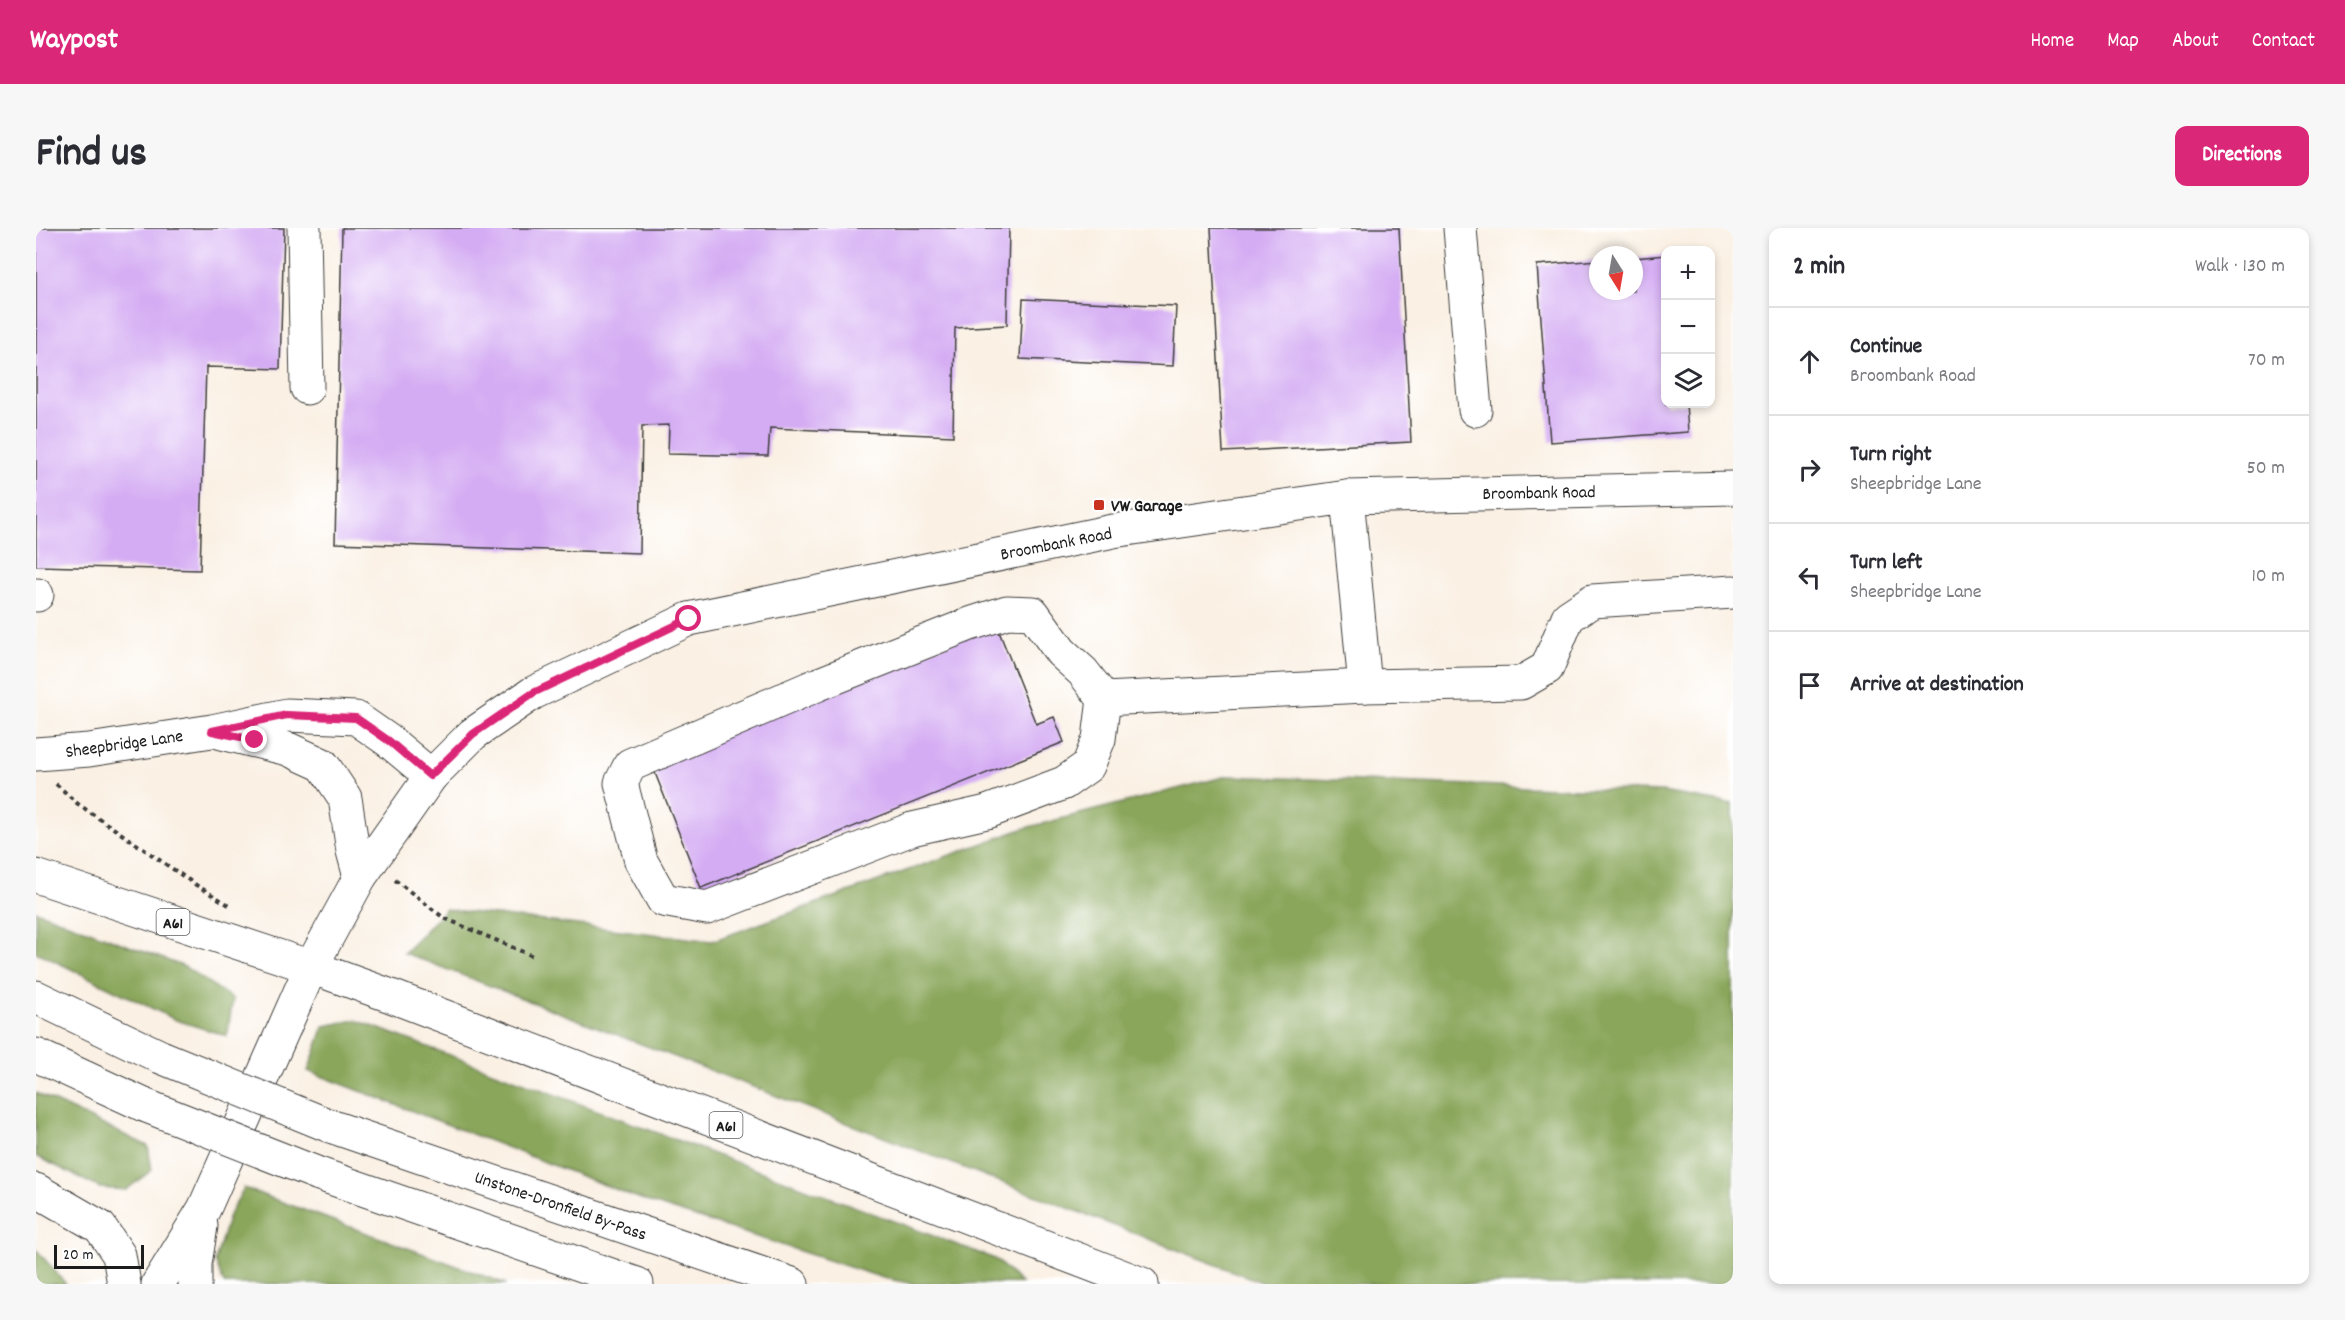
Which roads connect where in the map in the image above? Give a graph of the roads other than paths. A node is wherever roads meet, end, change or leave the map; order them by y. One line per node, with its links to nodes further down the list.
1 (304, 228): 3 (main road)
2 (1460, 228): 4 (main road)
3 (307, 388)
4 (1475, 410)
5 (1733, 488): 6 (main road, Broombank Road)
6 (1347, 497): 8 (main road); 12 (main road, Broombank Road)
7 (1733, 592): 8 (main road)
8 (1365, 686): 9 (main road)
9 (1104, 699): 9 (main road)
10 (212, 731): 11 (main road, Sheepbridge Lane); 12 (main road, Sheepbridge Lane); 13 (main road, Sheepbridge Lane)
11 (44, 767)
12 (430, 776): 13 (main road, Broombank Road)
13 (365, 870): 15 (main road, Broombank Road)
14 (36, 876): 15 (main road, A61)
15 (311, 967): 19 (main road, Broombank Road); 25 (main road, A61)
16 (36, 997): 24 (main road, Unstone-Dronfield By-Pass, bridge)
17 (36, 1055): 23 (main road, bridge)
18 (36, 1190): 20 (main road)
19 (204, 1209): 21 (main road); 22 (main road)
20 (124, 1284)
21 (158, 1284)
22 (195, 1284)
23 (637, 1284)
24 (792, 1284)
25 (1142, 1284)

